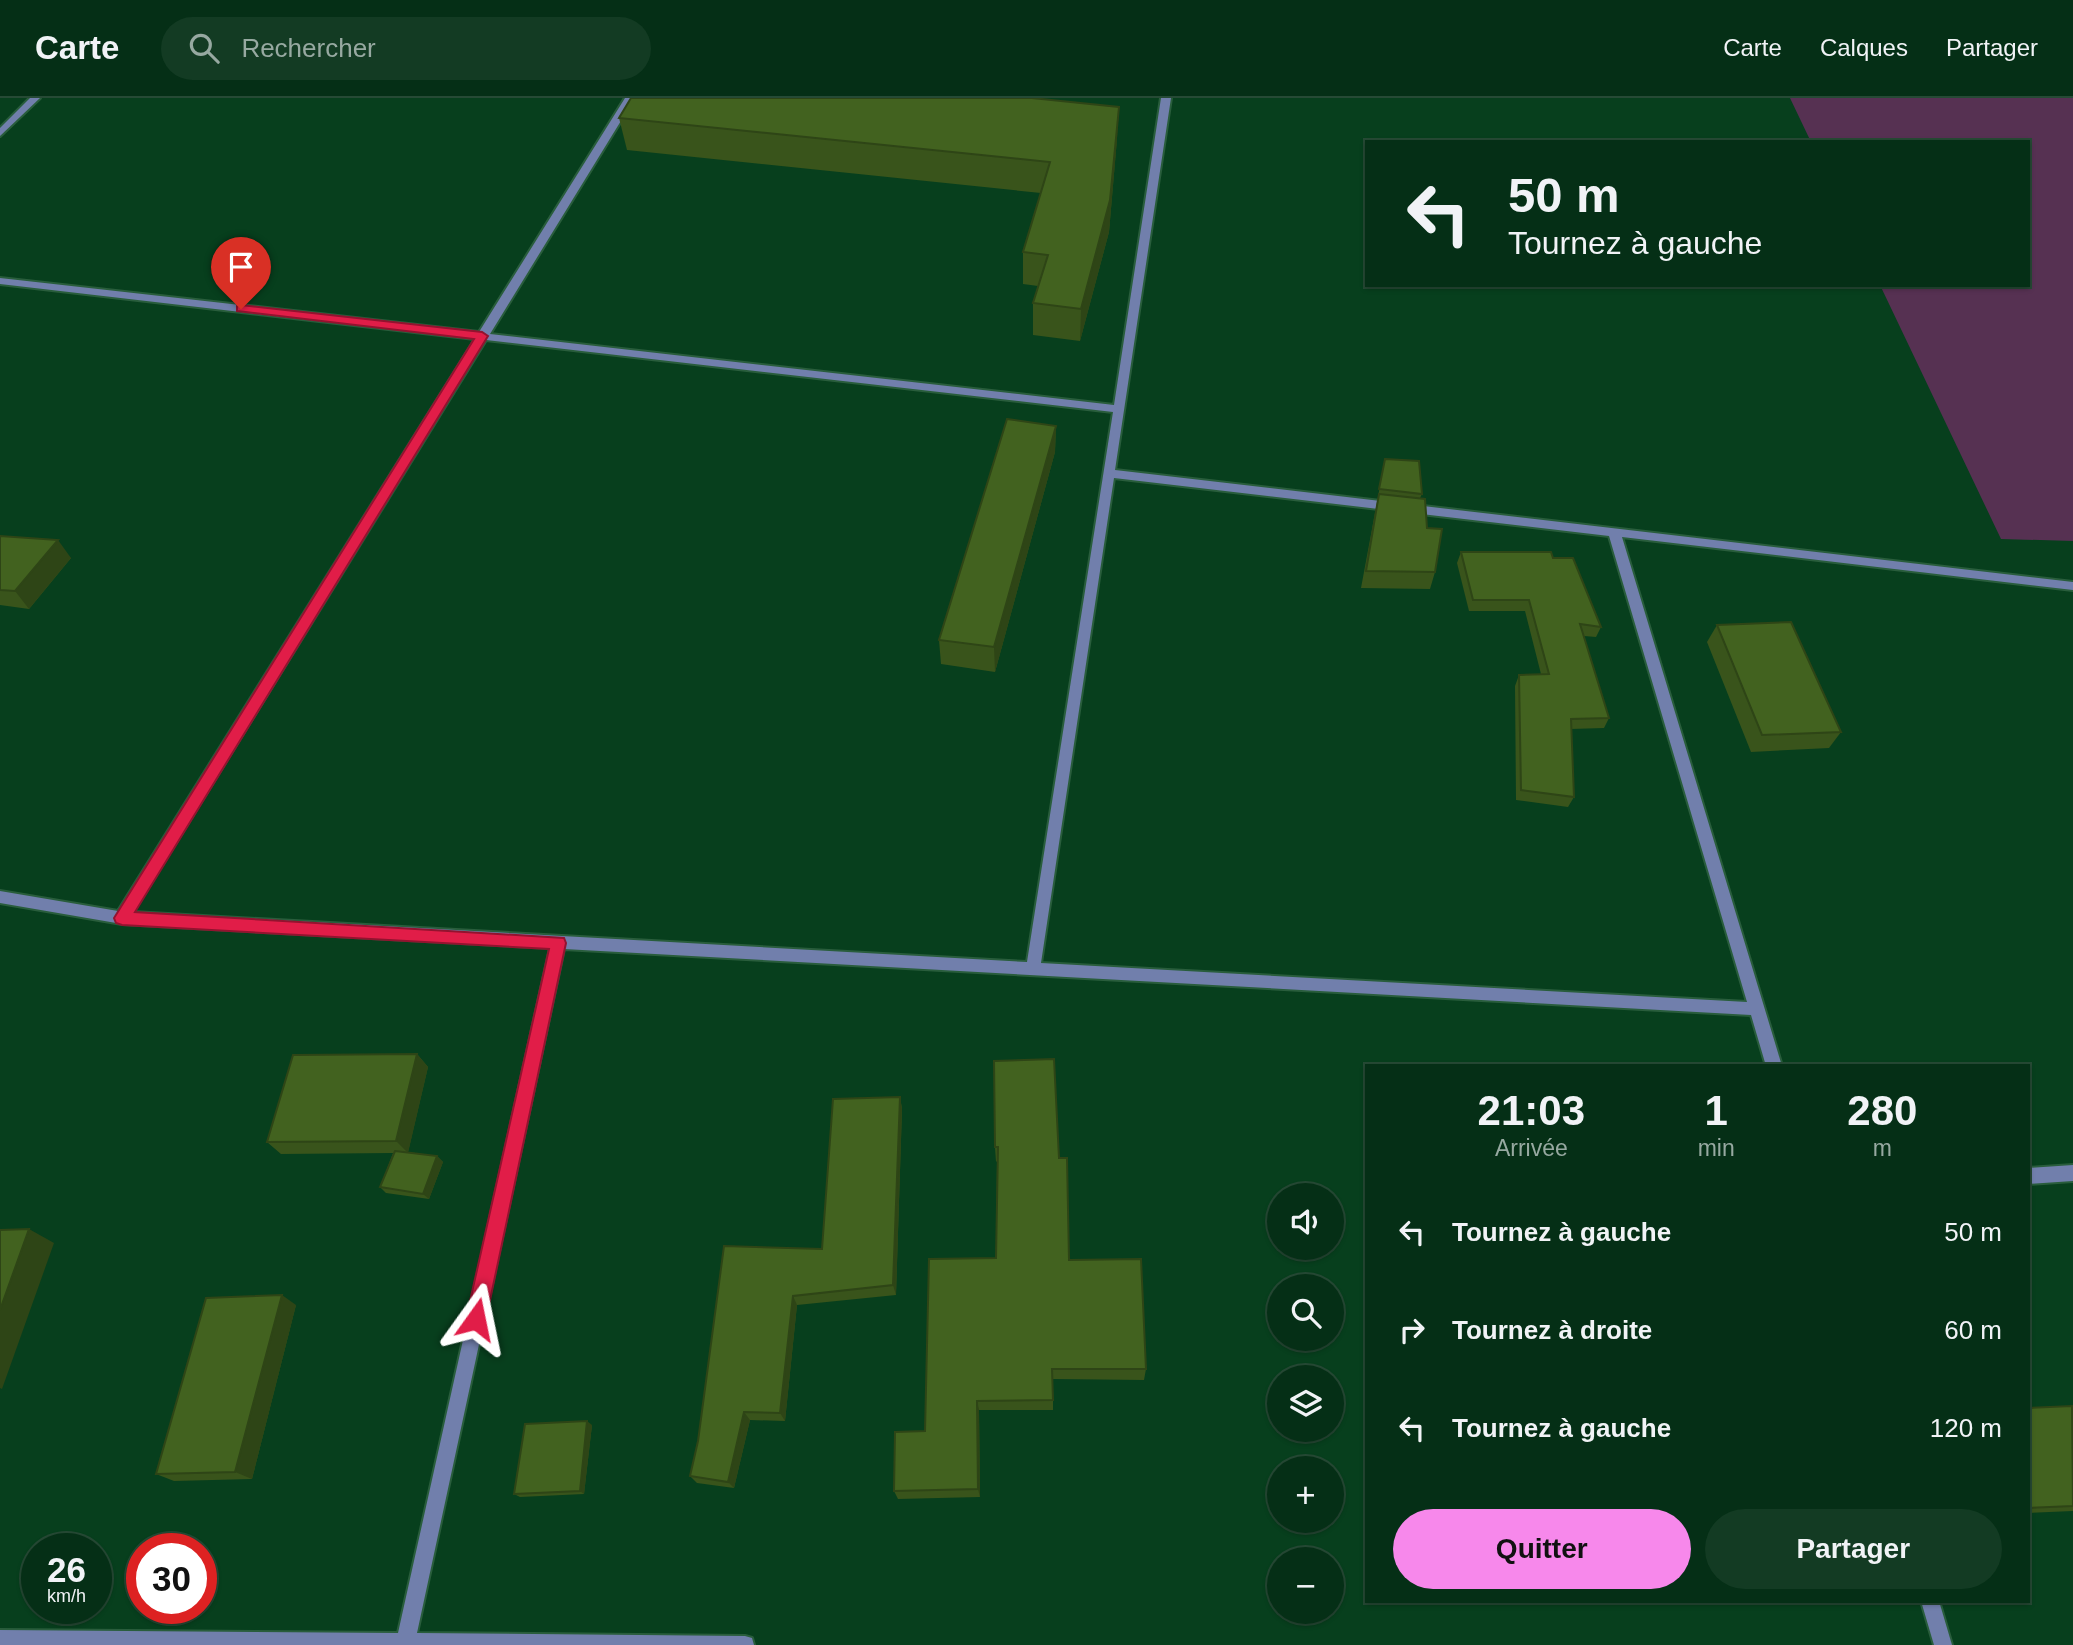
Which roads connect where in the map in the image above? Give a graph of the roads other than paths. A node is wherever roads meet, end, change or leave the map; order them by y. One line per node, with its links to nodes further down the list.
1 (36, 98): 4 (street)
2 (630, 98): 6 (street)
3 (1166, 98): 7 (street)
4 (0, 132)
5 (0, 281): 6 (street)
6 (482, 336): 7 (street); 12 (street)
7 (1119, 409): 8 (street)
8 (1109, 473): 9 (street); 14 (street)
9 (1614, 532): 10 (street); 15 (street)
10 (2073, 586)
11 (0, 897): 12 (street)
12 (122, 918): 13 (street)
13 (558, 943): 14 (street); 21 (street)
14 (1033, 969): 15 (street)
15 (1758, 1009): 16 (street)
16 (1773, 1064)
17 (2073, 1173): 18 (street)
18 (2030, 1176)
19 (1931, 1603): 23 (street)
20 (0, 1639): 21 (street)
21 (405, 1644): 22 (street)
22 (745, 1645)
23 (1943, 1645)

